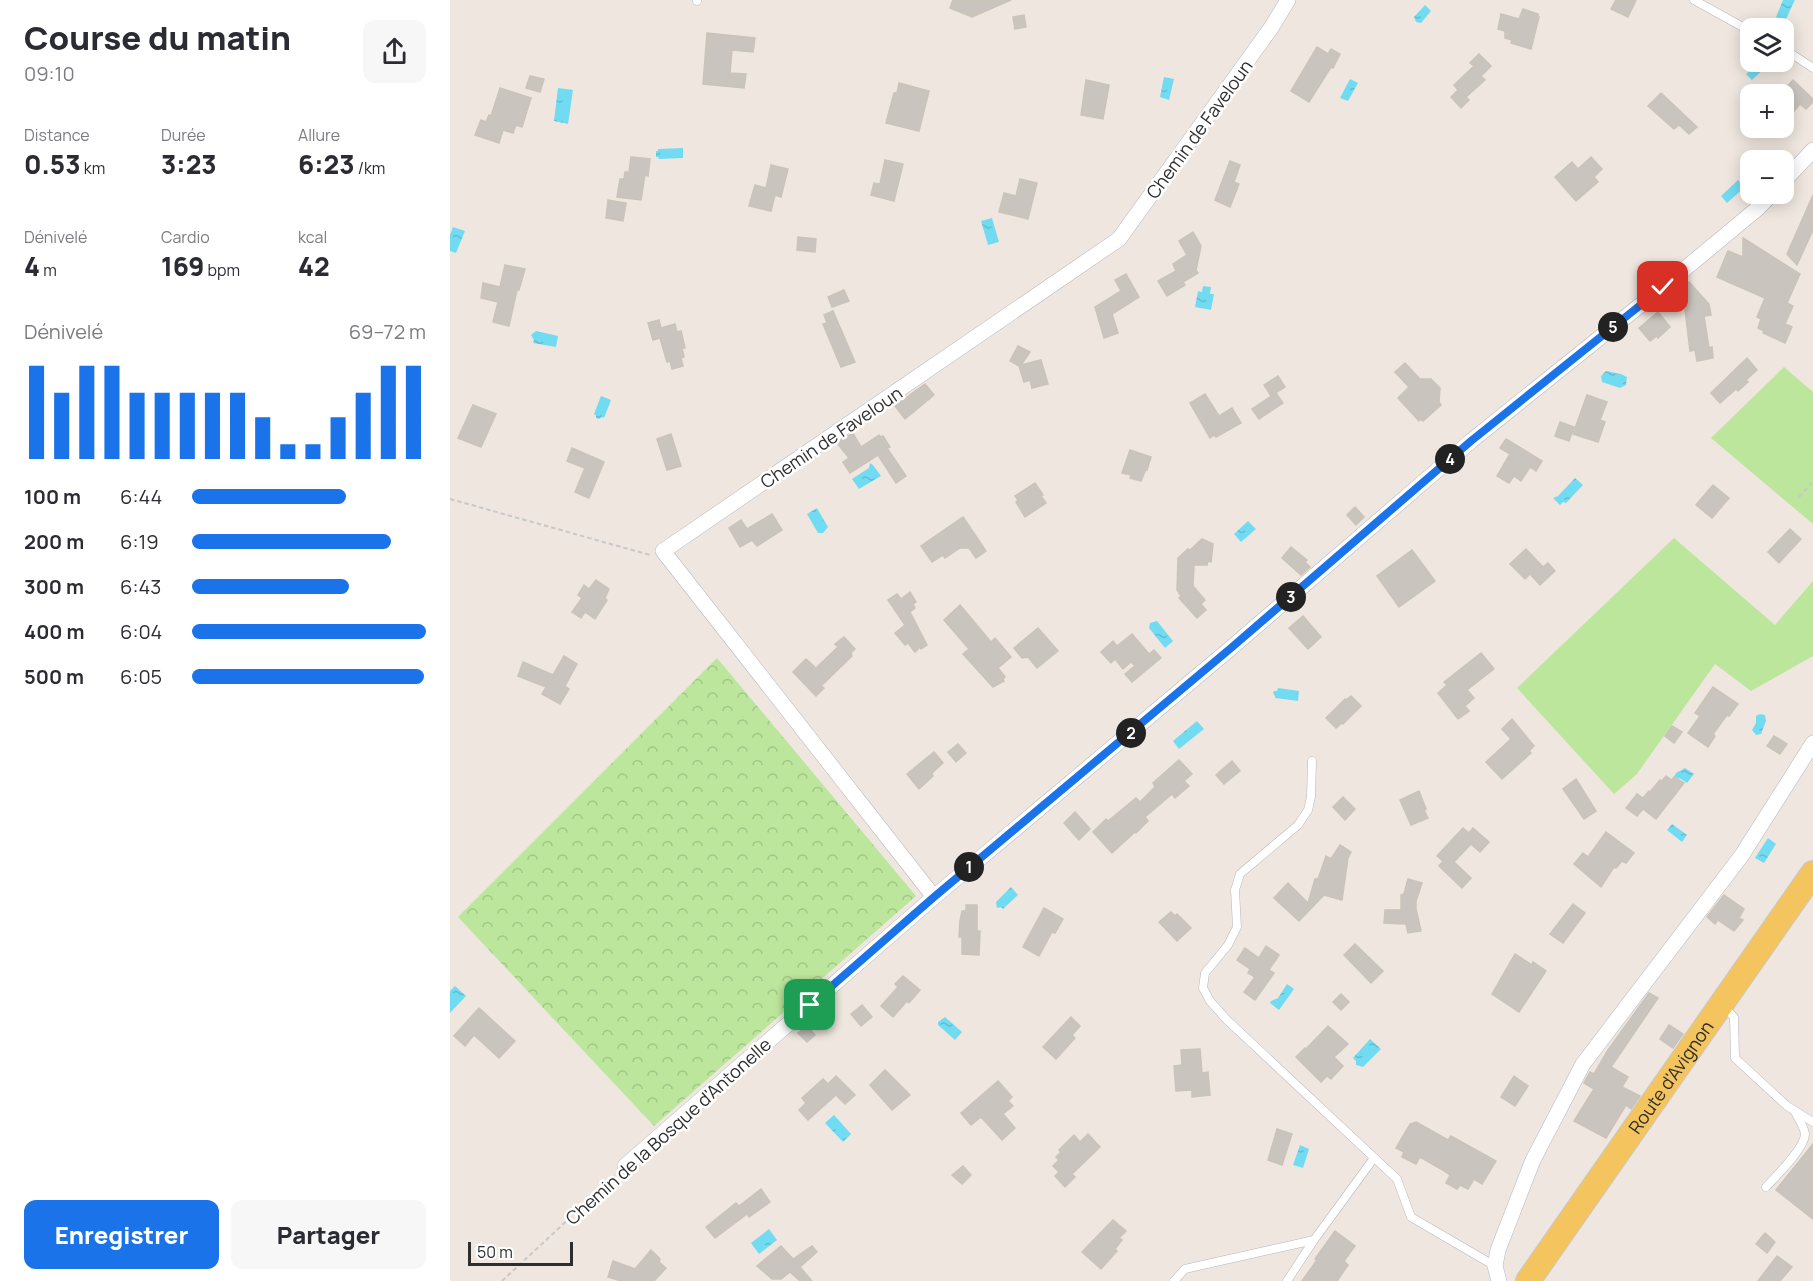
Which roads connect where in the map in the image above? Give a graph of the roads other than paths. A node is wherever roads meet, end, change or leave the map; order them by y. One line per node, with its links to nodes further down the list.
1 (1288, 0): 12 (street, Chemin de Faveloun)
2 (1694, 0): 3 (lane)
3 (1740, 25)
4 (1794, 56): 5 (lane)
5 (1813, 68)
6 (1813, 150): 7 (street)
7 (1794, 170)
8 (1762, 204): 12 (street, Chemin de la Bosque d'Antonelle)
9 (1813, 743): 20 (street)
10 (1312, 761): 16 (lane)
11 (1813, 873): 13 (main road, Route d'Avignon)
12 (934, 897): 17 (street, Chemin de la Bosque d'Antonelle)
13 (1721, 1005): 14 (lane); 24 (main road, Route d'Avignon)
14 (1794, 1110): 15 (lane); 18 (lane)
15 (1813, 1122)
16 (1374, 1158): 19 (lane); 20 (lane)
17 (625, 1166)
18 (1766, 1187)
19 (1314, 1240): 21 (lane); 22 (lane)
20 (1495, 1266): 23 (street)
21 (1174, 1281)
22 (1287, 1281)
23 (1499, 1281)
24 (1528, 1281)

